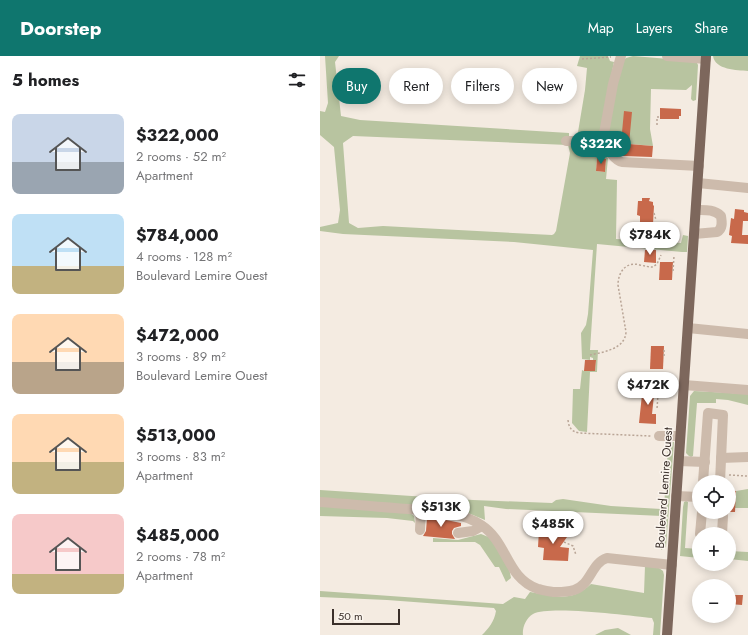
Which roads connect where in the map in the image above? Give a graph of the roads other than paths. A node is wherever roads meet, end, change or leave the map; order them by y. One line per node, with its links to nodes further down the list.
1 (667, 56): 3 (street)
2 (621, 57): 5 (street)
3 (706, 58): 6 (main road, Boulevard Lemire Ouest)
4 (566, 141): 5 (street)
5 (600, 145): 6 (street)
6 (699, 166): 7 (main road, Boulevard Lemire Ouest)
7 (698, 183): 8 (street); 9 (main road, Boulevard Lemire Ouest)
8 (748, 188)
9 (696, 210): 10 (main road, Boulevard Lemire Ouest); 10 (street)
10 (694, 234): 11 (main road, Boulevard Lemire Ouest)
11 (688, 328): 12 (street); 13 (main road, Boulevard Lemire Ouest)
12 (748, 334)
13 (684, 386): 14 (street); 16 (main road, Boulevard Lemire Ouest)
14 (748, 390)
15 (659, 436): 16 (street)
16 (680, 436): 19 (main road, Boulevard Lemire Ouest)
17 (748, 457): 18 (street)
18 (721, 458): 20 (street); 22 (street)
19 (679, 461): 20 (street); 23 (main road, Boulevard Lemire Ouest)
20 (705, 462): 21 (street)
21 (704, 475)
22 (720, 475)
23 (676, 496): 24 (street); 30 (main road, Boulevard Lemire Ouest)
24 (692, 497)
25 (320, 502): 26 (street)
26 (421, 510): 27 (street); 28 (street)
27 (482, 526): 29 (street); 30 (street)
28 (420, 530)
29 (458, 533)
30 (672, 565): 31 (main road, Boulevard Lemire Ouest)
31 (667, 635)

